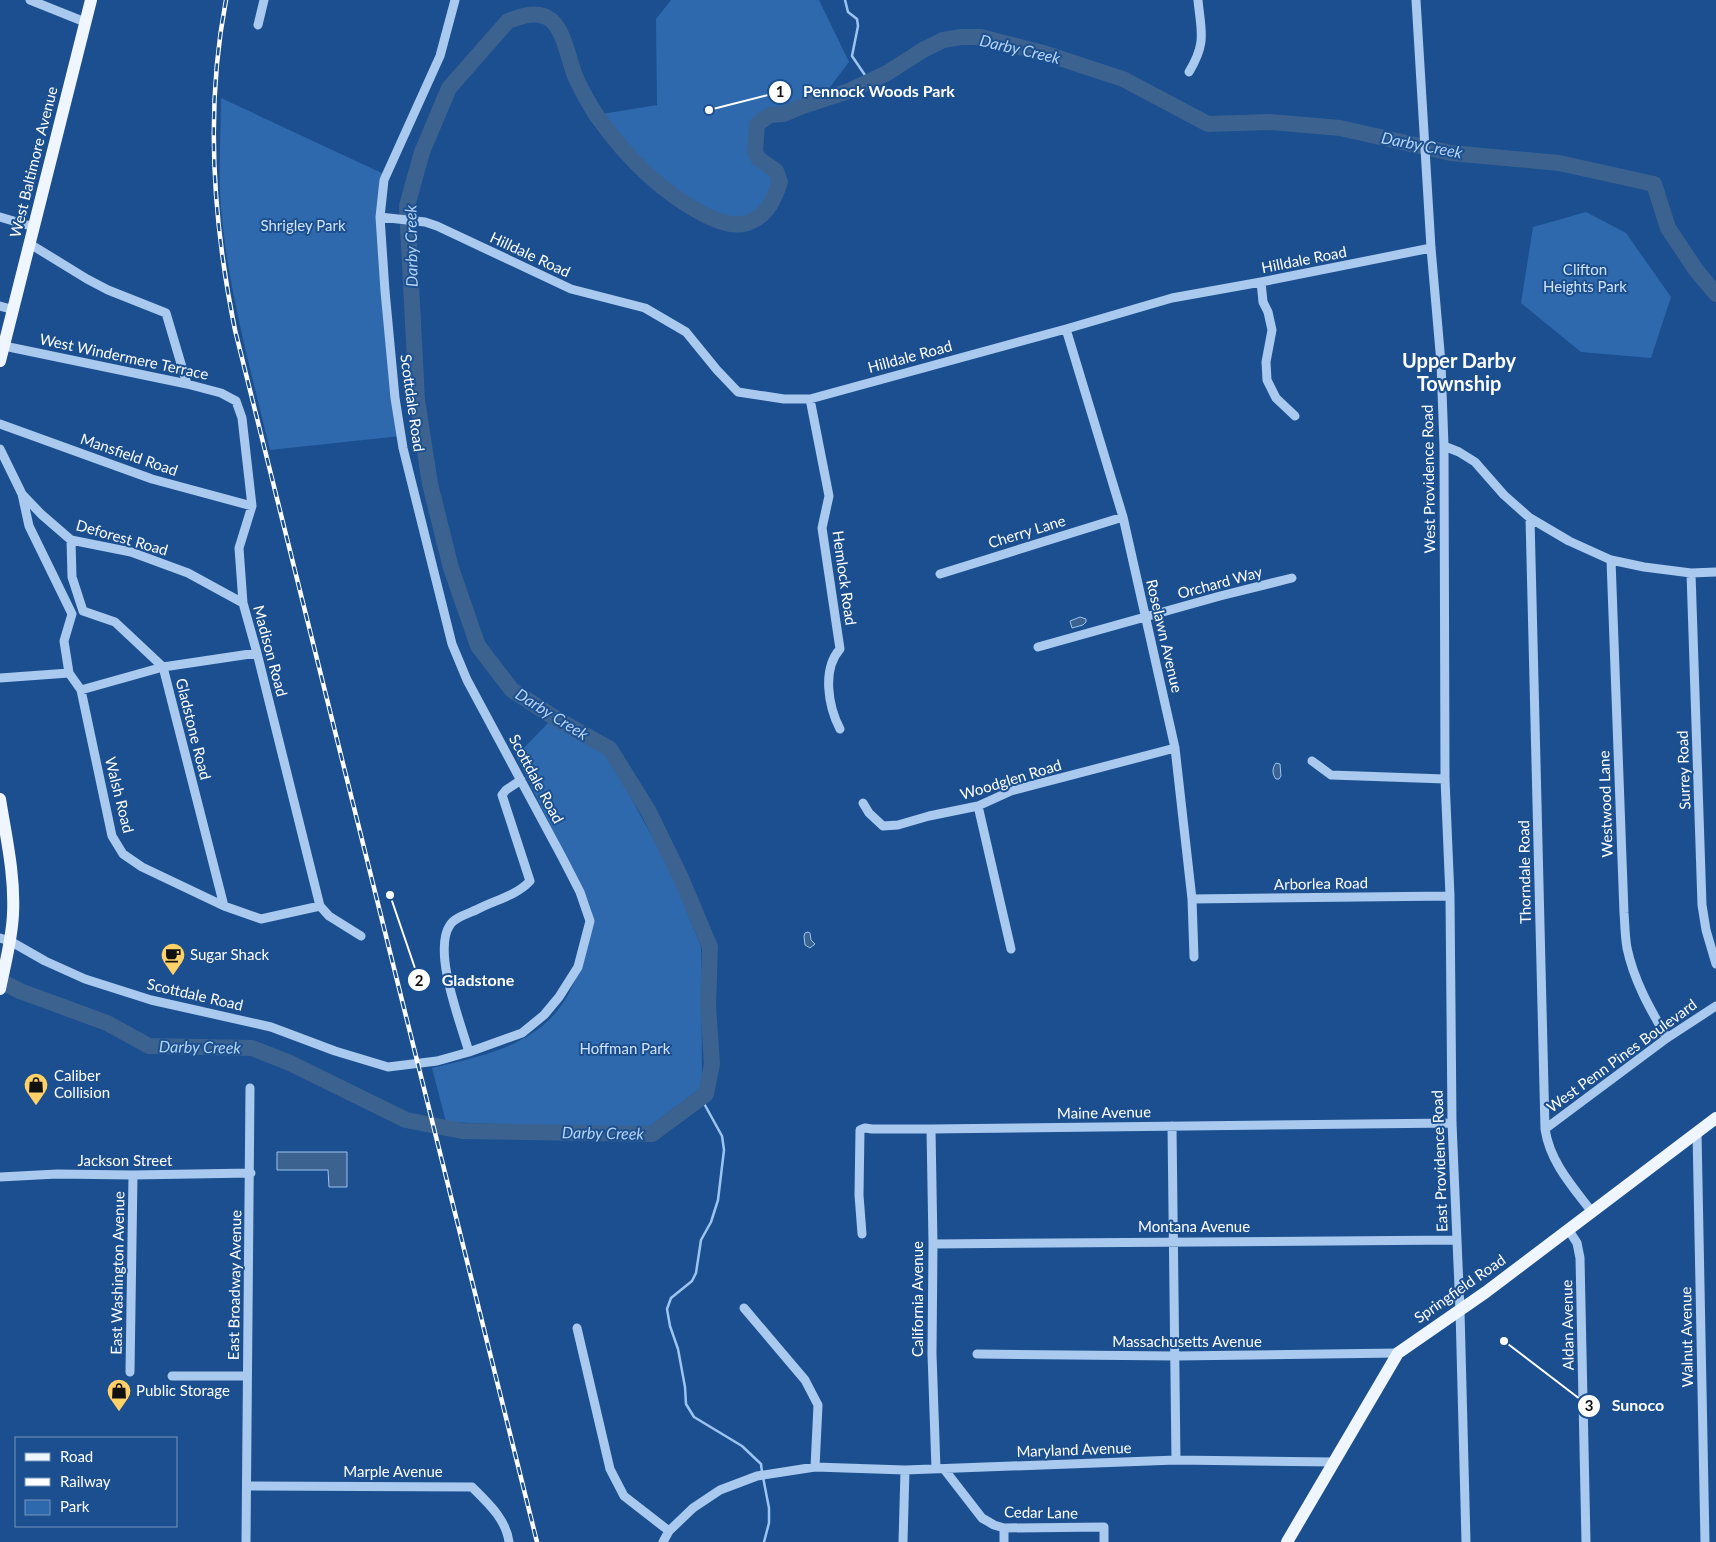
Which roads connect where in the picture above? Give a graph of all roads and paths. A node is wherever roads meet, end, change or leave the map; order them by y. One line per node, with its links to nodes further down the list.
1 (30, 0): 7 (street)
2 (91, 0): 7 (main road, West Baltimore Avenue)
3 (264, 0): 8 (street)
4 (455, 0): 11 (street, Scottdale Road)
5 (1198, 0): 9 (street)
6 (1416, 0): 14 (street, West Providence Road)
7 (85, 22): 12 (main road, West Baltimore Avenue)
8 (258, 25)
9 (1190, 72)
10 (0, 217): 12 (street)
11 (384, 217): 22 (street, Hilldale Road); 52 (street, Scottdale Road)
12 (34, 227): 13 (main road, West Baltimore Avenue)
13 (30, 244): 17 (main road, West Baltimore Avenue); 21 (street)
14 (1431, 248): 15 (street, Hilldale Road); 26 (street, West Providence Road)
15 (1261, 282): 18 (street, Hilldale Road); 24 (street)
16 (0, 306): 17 (street)
17 (14, 310): 19 (main road, West Baltimore Avenue)
18 (1066, 329): 22 (street, Hilldale Road); 30 (street, Roselawn Avenue)
19 (4, 346): 20 (main road, West Baltimore Avenue); 21 (street, West Windermere Terrace)
20 (0, 361)
21 (187, 384): 23 (street, West Windermere Terrace)
22 (810, 399): 48 (street, Hemlock Road)
23 (236, 401): 29 (street, Madison Road)
24 (1295, 416)
25 (0, 424): 29 (street, Mansfield Road)
26 (1444, 446): 31 (street); 51 (street, West Providence Road)
27 (0, 449): 28 (street, Deforest Road)
28 (22, 494): 32 (street, Deforest Road); 40 (street)
29 (252, 506): 38 (street, Madison Road)
30 (1123, 517): 36 (street, Cherry Lane); 41 (street, Roselawn Avenue)
31 (1530, 518): 33 (street); 74 (street, Thorndale Road)
32 (72, 540): 38 (street, Deforest Road); 39 (street)
33 (1611, 560): 35 (street); 67 (street, Westwood Lane)
34 (1716, 572): 35 (street)
35 (1691, 573): 64 (street, Surrey Road)
36 (940, 574)
37 (1292, 578): 41 (street, Orchard Way)
38 (243, 603): 43 (street, Madison Road)
39 (83, 611): 40 (street); 44 (street, Gladstone Road)
40 (72, 614): 45 (street)
41 (1146, 618): 42 (street, Orchard Way); 49 (street, Roselawn Avenue)
42 (1038, 647)
43 (258, 654): 44 (street); 59 (street, Madison Road)
44 (163, 667): 47 (street); 58 (street, Gladstone Road)
45 (68, 673): 46 (street); 47 (street, Walsh Road)
46 (0, 678)
47 (81, 690): 58 (street, Walsh Road)
48 (840, 729)
49 (1175, 748): 55 (street, Woodglen Road); 57 (street, Roselawn Avenue)
50 (1312, 761): 51 (street)
51 (1445, 779): 56 (street, East Providence Road)
52 (521, 780): 68 (street); 68 (street, Scottdale Road)
53 (0, 799): 61 (main road)
54 (863, 803): 55 (street, Woodglen Road)
55 (978, 806): 62 (street)
56 (1450, 896): 57 (street, Arborlea Road); 71 (street, East Providence Road)
57 (1192, 899): 63 (street, Roselawn Avenue)
58 (224, 906): 59 (street, Walsh Road)
59 (320, 906): 60 (street)
60 (361, 936)
61 (5, 944): 65 (main road); 68 (street, Scottdale Road)
62 (1011, 949)
63 (1194, 957)
64 (1716, 964)
65 (0, 989)
66 (1716, 1006): 67 (street, West Penn Pines Boulevard)
67 (1668, 1038): 74 (street, West Penn Pines Boulevard)
68 (470, 1052)
69 (250, 1088): 76 (street, East Broadway Avenue)
70 (1716, 1118): 75 (main road, Springfield Road)
71 (1452, 1123): 72 (street, Maine Avenue); 82 (street, East Providence Road)
72 (1172, 1126): 73 (street, Maine Avenue); 83 (street)
73 (931, 1129): 81 (street, Maine Avenue); 84 (street, California Avenue)
74 (1545, 1129): 79 (street, Thorndale Road)
75 (1697, 1132): 79 (main road, Springfield Road); 111 (street, Walnut Avenue)
76 (251, 1174): 77 (street, Jackson Street); 93 (street, East Broadway Avenue)
77 (133, 1175): 78 (street, Jackson Street); 91 (street, East Washington Avenue)
78 (0, 1177)
79 (1592, 1212): 80 (main road, Springfield Road)
80 (1568, 1229): 86 (main road, Springfield Road); 110 (street, Aldan Avenue)
81 (862, 1234)
82 (1456, 1240): 83 (street, Montana Avenue); 86 (street, East Providence Road)
83 (1175, 1241): 84 (street, Montana Avenue); 90 (street)
84 (933, 1244): 97 (street, California Avenue)
85 (744, 1308): 96 (street)
86 (1460, 1310): 88 (main road, Springfield Road); 109 (street, East Providence Road)
87 (578, 1328): 101 (street)
88 (1398, 1353): 90 (street, Massachusetts Avenue); 95 (main road, Springfield Road)
89 (977, 1354): 90 (street, Massachusetts Avenue)
90 (1176, 1356): 94 (street)
91 (130, 1372)
92 (172, 1376): 93 (street)
93 (247, 1376): 99 (street, East Broadway Avenue)
94 (1176, 1460): 95 (street, Maryland Avenue); 97 (street, Maryland Avenue)
95 (1334, 1462): 108 (main road, Springfield Road)
96 (815, 1467): 98 (street, Maryland Avenue); 101 (street, Maryland Avenue)
97 (940, 1469): 98 (street, Maryland Avenue); 100 (street, Cedar Lane)
98 (905, 1470): 105 (street)
99 (247, 1486): 102 (street, East Broadway Avenue); 103 (street, Marple Avenue)
100 (1004, 1528): 106 (street); 107 (street, Cedar Lane)
101 (669, 1531): 104 (street, Maryland Avenue)
102 (246, 1542)
103 (509, 1542)
104 (663, 1542)
105 (904, 1542)
106 (1004, 1542)
107 (1104, 1542)
108 (1287, 1542)
109 (1466, 1542)
110 (1586, 1542)
111 (1705, 1542)

